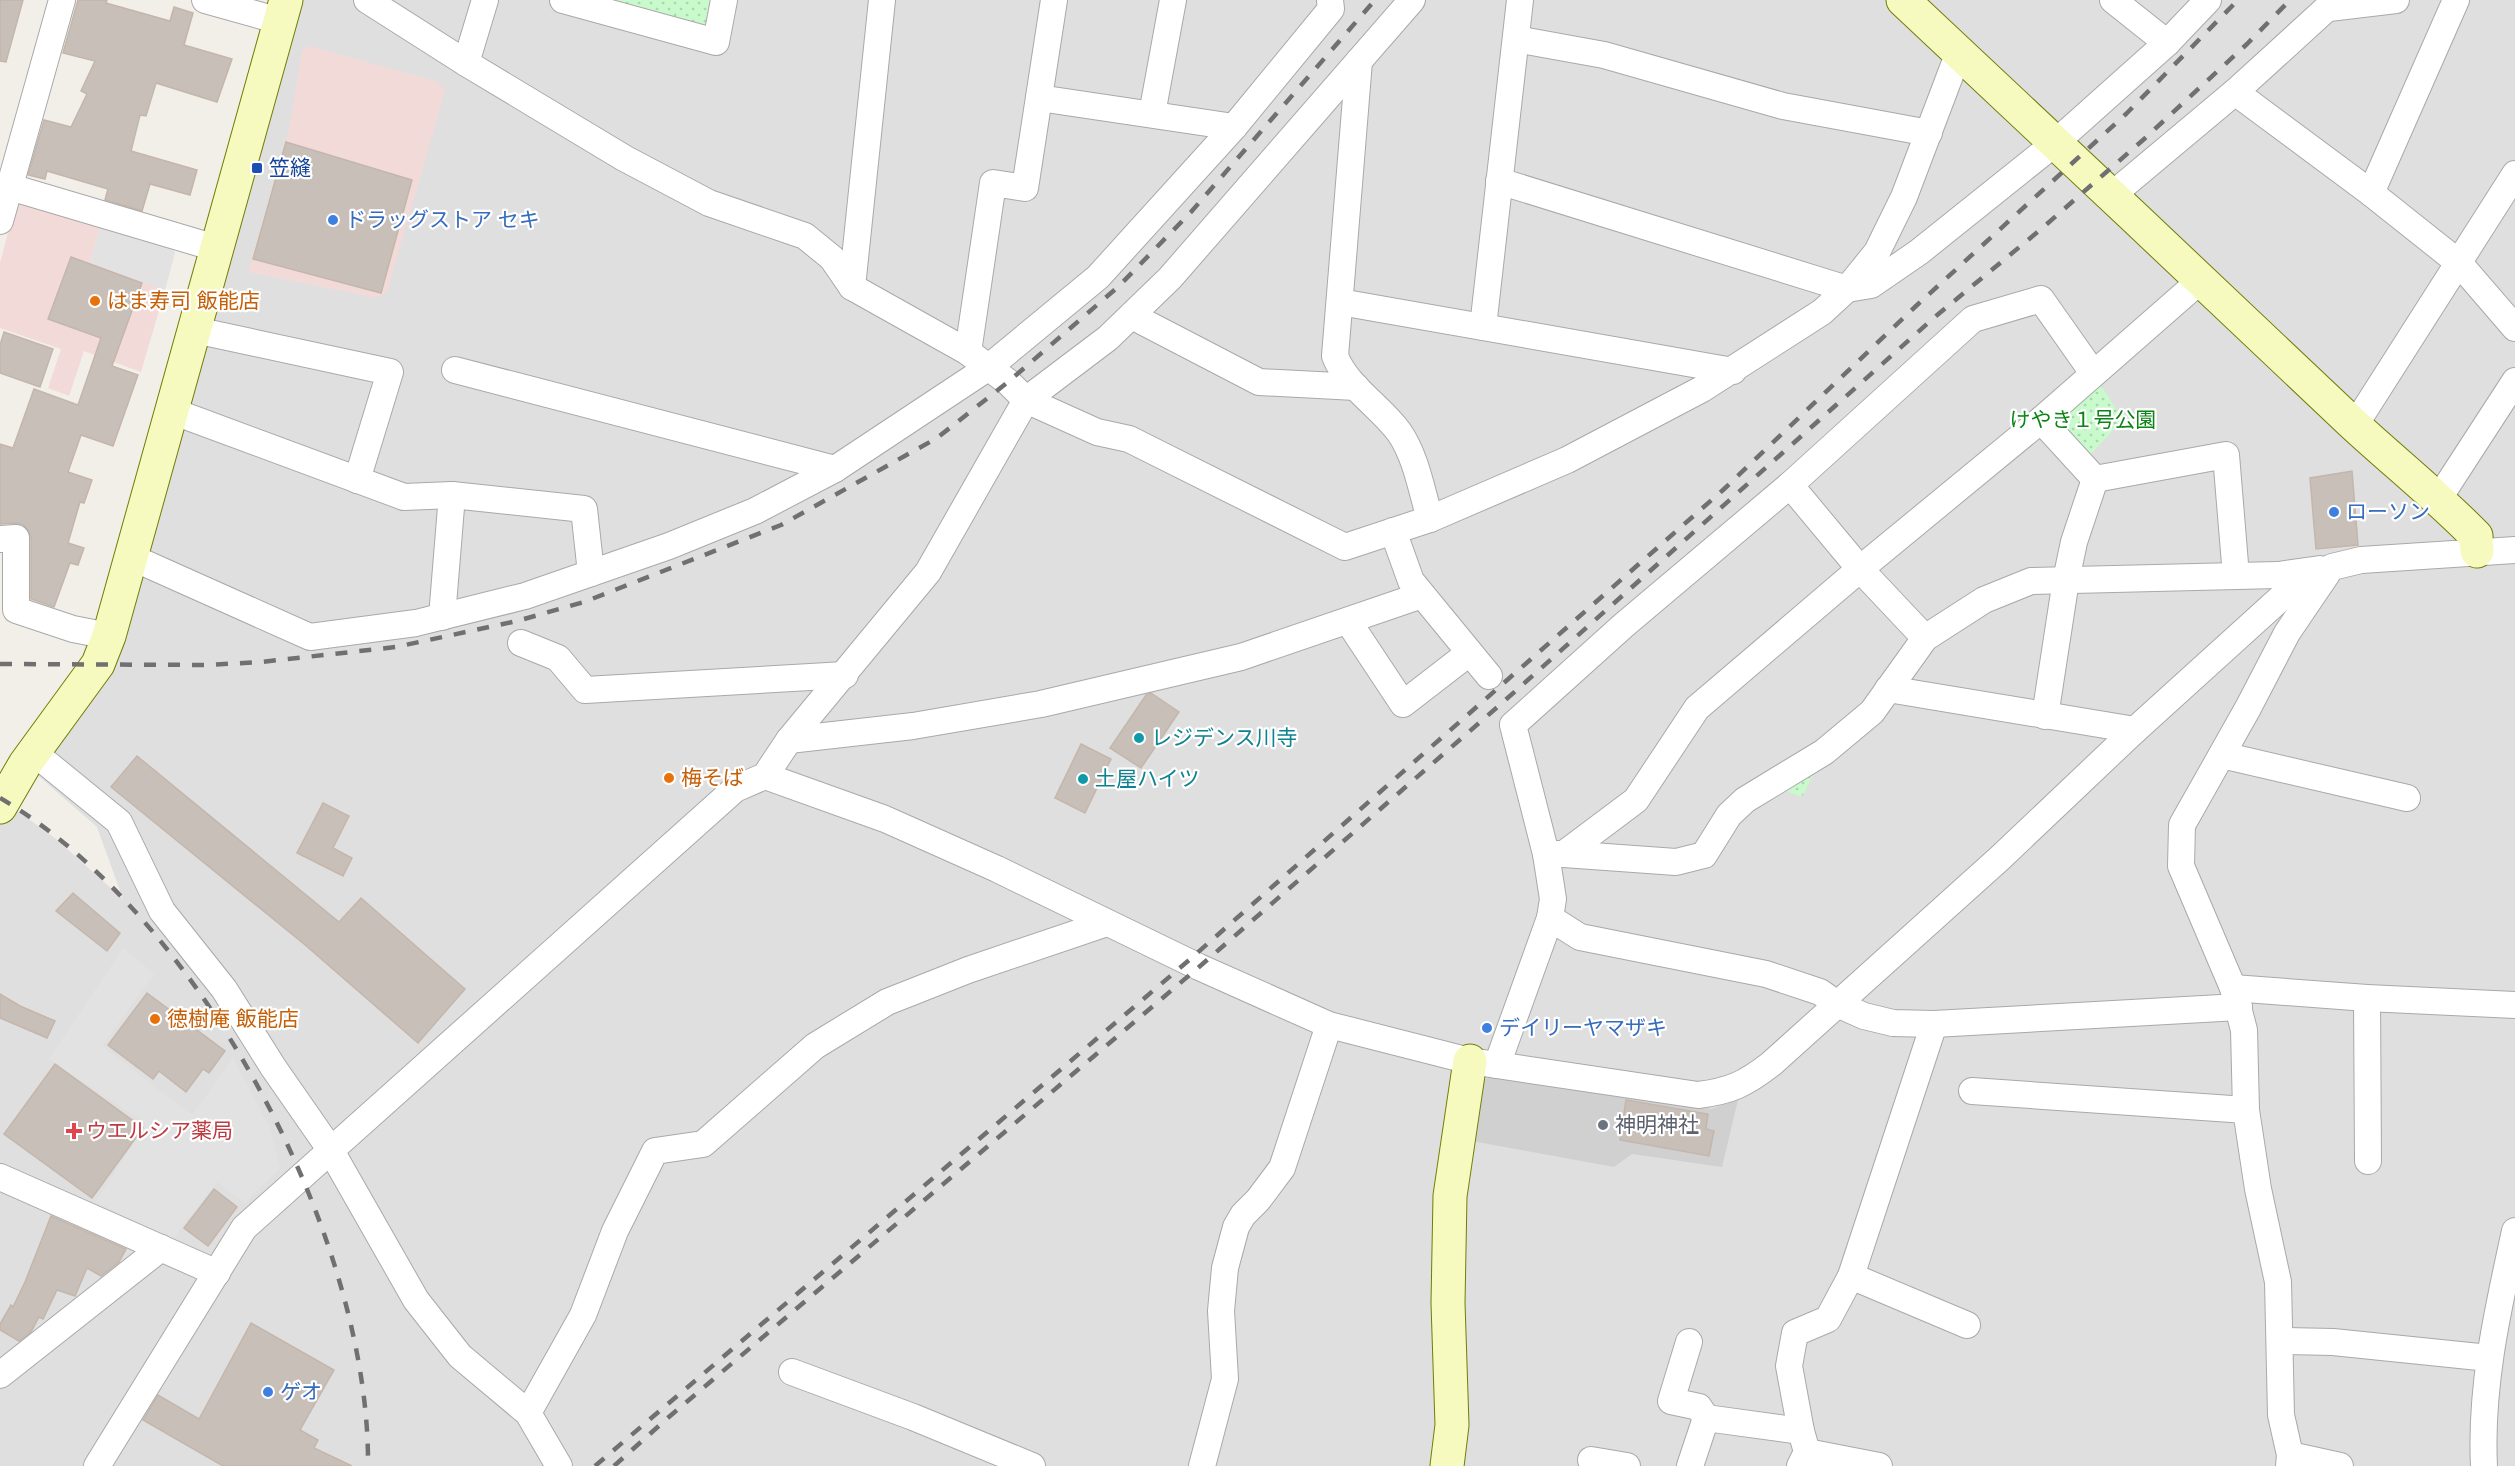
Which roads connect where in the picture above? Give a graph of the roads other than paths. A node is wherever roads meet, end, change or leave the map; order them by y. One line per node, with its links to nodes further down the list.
1 (62, 0): 33 (street)
2 (205, 0): 19 (street)
3 (367, 0): 24 (street)
4 (485, 0): 24 (street)
5 (563, 0): 6 (street)
6 (724, 0)
7 (882, 0): 40 (street)
8 (1054, 0): 26 (street)
9 (1173, 0): 27 (street)
10 (1412, 0): 23 (street)
11 (1520, 0): 20 (street)
12 (1903, 0): 22 (street)
13 (2113, 0): 21 (street)
14 (2208, 0): 21 (street)
15 (2396, 0): 18 (street)
16 (2456, 0): 34 (street)
17 (1333, 3): 28 (street)
18 (2332, 4): 25 (street)
19 (283, 10): 37 (street)
20 (1516, 39): 29 (street); 32 (street)
21 (2167, 43): 30 (street)
22 (1959, 52): 29 (street); 30 (street)
23 (1359, 61): 42 (street); 43 (street)
24 (466, 63): 40 (street)
25 (2235, 92): 34 (street); 35 (street)
26 (1039, 98): 27 (street); 47 (street)
27 (1152, 114): 28 (street)
28 (1234, 127): 48 (street)
29 (1929, 133): 41 (street)
30 (2055, 143): 35 (street); 41 (street)
31 (2515, 174): 38 (street)
32 (1498, 181): 41 (street); 44 (street)
33 (10, 187): 36 (street); 37 (street)
34 (2371, 193): 38 (street)
35 (2112, 195): 39 (street)
36 (0, 221)
37 (219, 249): 46 (street)
38 (2459, 263): 45 (street); 57 (street)
39 (2202, 279): 51 (street); 57 (street)
40 (852, 287): 47 (street)
41 (1847, 289): 50 (street)
42 (1340, 302): 44 (street); 53 (street)
43 (1132, 316): 53 (street); 54 (street)
44 (1483, 327): 50 (street)
45 (2515, 328)
46 (195, 330): 55 (street); 60 (street)
47 (968, 352): 48 (street)
48 (989, 367): 54 (street); 58 (street)
49 (455, 370): 58 (street)
50 (1733, 371): 64 (street)
51 (2093, 373): 56 (street); 61 (street)
52 (2515, 381): 63 (street)
53 (1356, 387): 64 (street)
54 (1026, 400): 65 (street); 82 (street)
55 (172, 411): 60 (street); 69 (street)
56 (2041, 420): 59 (street); 71 (street)
57 (2355, 425): 63 (street)
58 (834, 469): 72 (street)
59 (2095, 479): 73 (street); 74 (street)
60 (357, 480): 62 (street)
61 (1790, 485): 71 (street); 93 (street)
62 (452, 495): 72 (street); 76 (street)
63 (2439, 498): 68 (street)
64 (1430, 519): 65 (street)
65 (1393, 531): 75 (street)
66 (0, 539): 78 (street)
67 (2515, 550): 68 (street)
68 (2477, 551): 70 (street)
69 (131, 557): 76 (street); 78 (street)
70 (2332, 567): 73 (street); 86 (street); 89 (street)
71 (1860, 569): 79 (street); 93 (street)
72 (591, 573): 76 (street)
73 (2236, 576): 74 (street)
74 (2066, 580): 79 (street); 85 (street)
75 (1422, 595): 77 (street); 81 (street)
76 (442, 617)
77 (1348, 621): 81 (street); 87 (street)
78 (109, 636): 88 (street)
79 (1925, 638): 84 (street)
80 (521, 644): 82 (street)
81 (1469, 653): 83 (street)
82 (845, 675): 87 (street)
83 (1489, 676)
84 (1888, 689): 85 (street); 93 (street)
85 (2045, 716): 86 (street)
86 (2135, 730): 98 (street)
87 (789, 740): 90 (street)
88 (33, 752): 92 (street); 105 (street)
89 (2222, 755): 91 (street); 96 (street)
90 (765, 776): 95 (street); 105 (street)
91 (2407, 798)
92 (0, 807)
93 (1555, 854): 94 (street)
94 (1550, 918): 98 (street); 102 (street)
95 (1107, 923): 101 (street); 118 (street)
96 (2236, 997): 97 (street); 100 (street); 104 (street)
97 (2367, 998): 99 (street); 106 (street)
98 (1837, 1004): 100 (street); 102 (street)
99 (2515, 1005)
100 (1934, 1024): 111 (street)
101 (1329, 1025): 102 (street); 126 (street)
102 (1483, 1063): 127 (street)
103 (1972, 1091): 104 (street)
104 (2246, 1110): 113 (street)
105 (330, 1149): 110 (street); 118 (street)
106 (2368, 1161)
107 (0, 1177): 109 (street)
108 (2515, 1232): 115 (street)
109 (161, 1248): 110 (street); 117 (street)
110 (217, 1273): 123 (street)
111 (1851, 1276): 112 (street); 120 (street)
112 (1967, 1325)
113 (2280, 1341): 115 (street); 122 (street)
114 (1689, 1342): 119 (street)
115 (2489, 1358): 132 (street)
116 (792, 1372): 125 (street)
117 (0, 1375)
118 (528, 1413): 124 (street)
119 (1706, 1418): 120 (street); 129 (street)
120 (1803, 1450): 130 (street)
121 (1591, 1460): 128 (street)
122 (2289, 1461): 131 (street)
123 (97, 1466)
124 (559, 1466)
125 (1032, 1466)
126 (1202, 1466)
127 (1447, 1466)
128 (1628, 1466)
129 (1690, 1466)
130 (1879, 1466)
131 (2340, 1466)
132 (2484, 1466)

